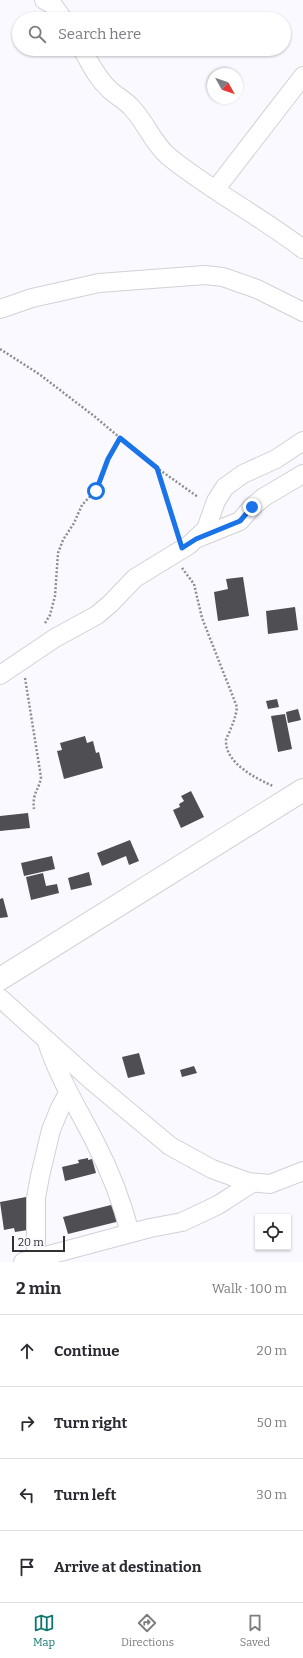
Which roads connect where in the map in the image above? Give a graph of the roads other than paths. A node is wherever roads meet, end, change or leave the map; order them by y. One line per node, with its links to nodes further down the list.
1 (44, 0): 2 (street)
2 (58, 12)
3 (86, 56): 5 (street)
4 (303, 76): 5 (street)
5 (215, 190): 6 (street)
6 (303, 249)
7 (0, 309): 8 (street)
8 (303, 312)
9 (303, 441): 11 (street)
10 (303, 474): 11 (street)
11 (185, 547): 12 (street)
12 (0, 675)
13 (303, 790): 14 (street)
14 (0, 979)
15 (0, 998): 16 (street)
16 (47, 1041): 17 (street); 19 (street)
17 (68, 1093): 20 (street); 21 (street)
18 (303, 1171): 19 (street)
19 (252, 1183): 20 (street)
20 (130, 1233): 21 (street)
21 (30, 1260)

